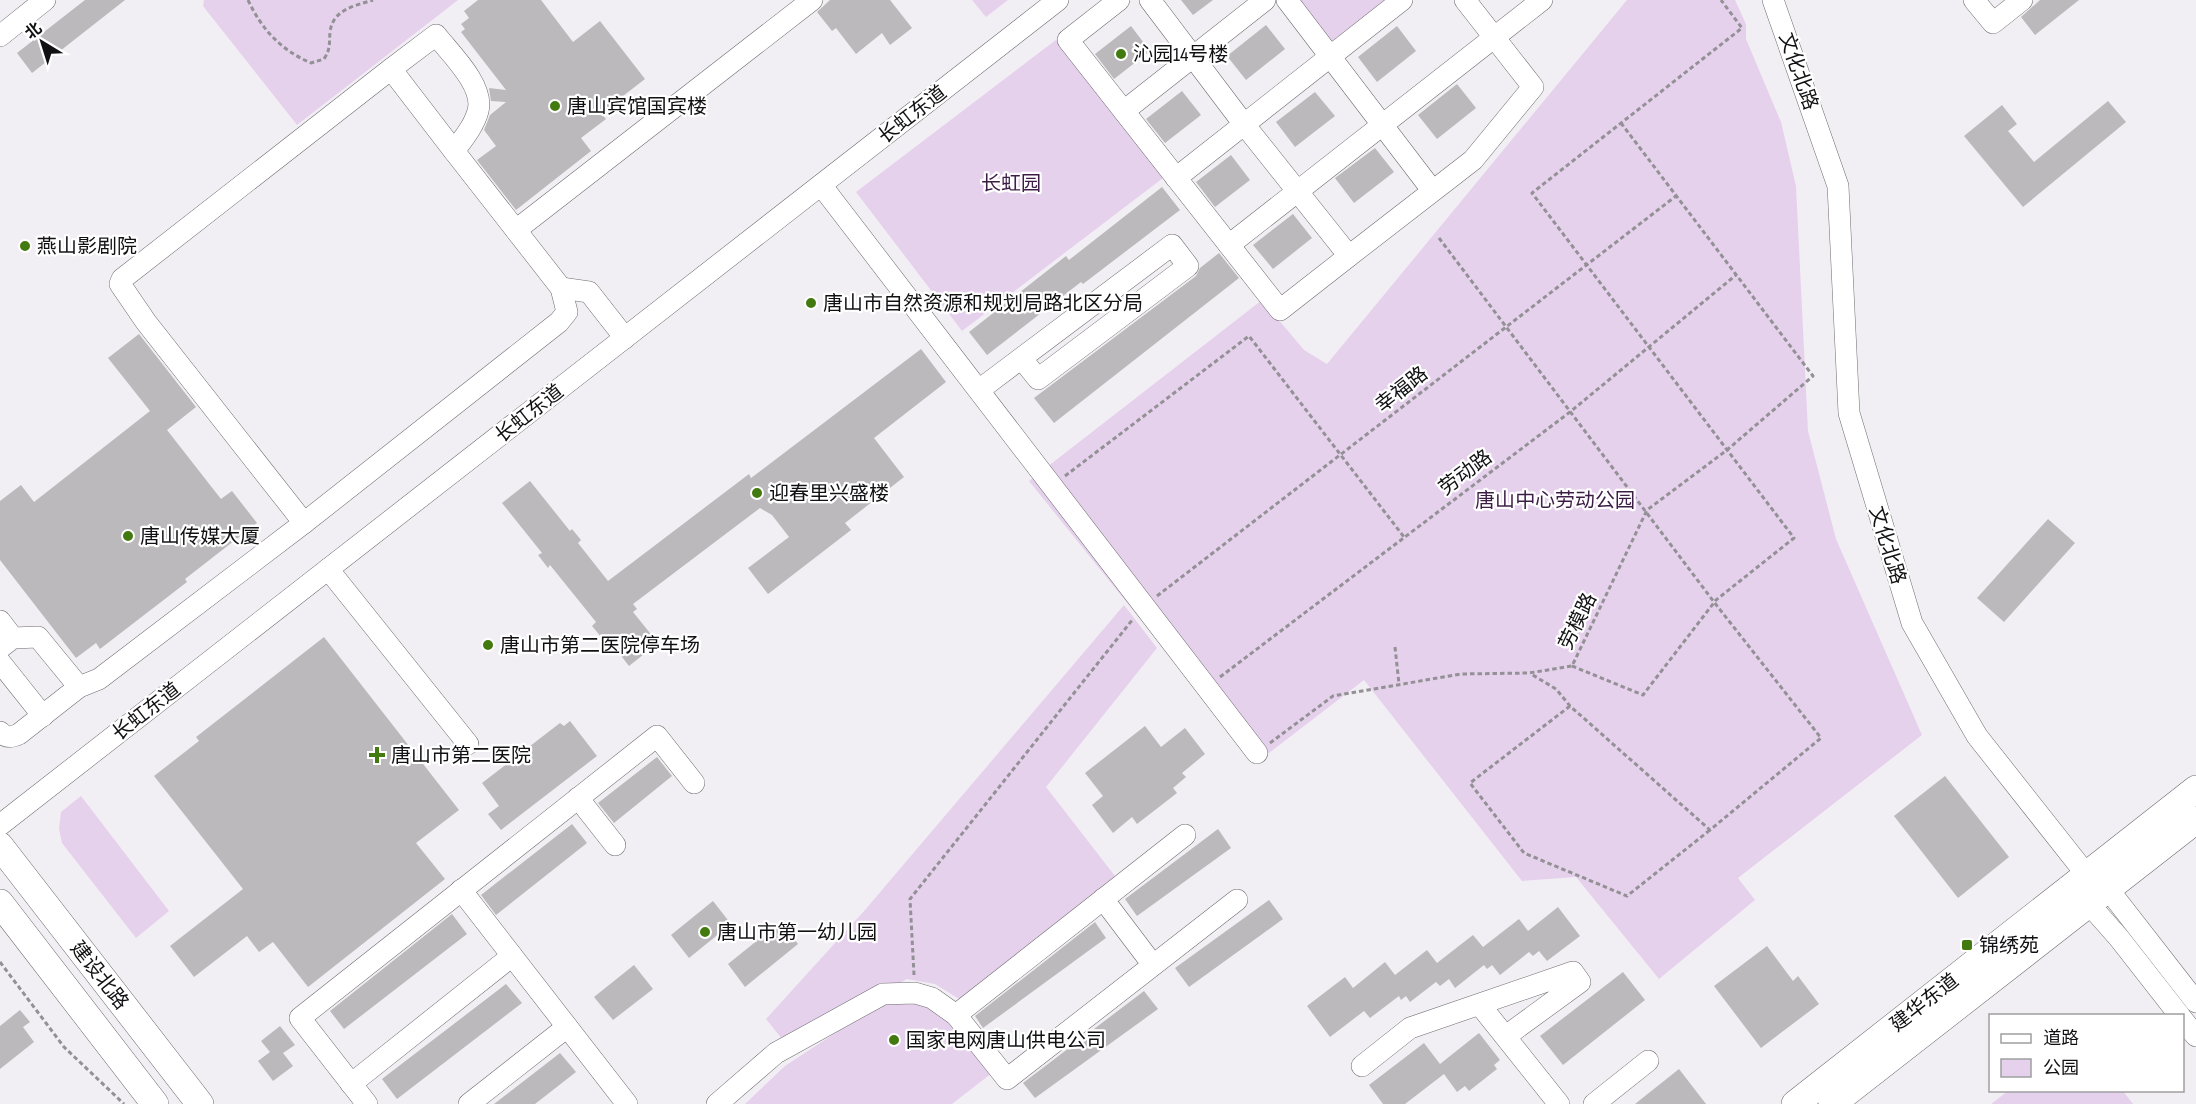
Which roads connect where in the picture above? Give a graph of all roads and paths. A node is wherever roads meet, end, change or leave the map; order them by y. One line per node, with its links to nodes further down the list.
1 (45, 0): 17 (street)
2 (248, 0): 3 (path)
3 (373, 0)
4 (812, 0): 32 (street)
5 (1058, 0): 28 (street, 长虹东道)
6 (1119, 0): 22 (street)
7 (1150, 0): 19 (street)
8 (1265, 0): 19 (street)
9 (1287, 0): 20 (street)
10 (1402, 0): 20 (street)
11 (1465, 0): 18 (street)
12 (1542, 0): 18 (street)
13 (1721, 0): 24 (path)
14 (1773, 0): 76 (street, 文化北路)
15 (1974, 0): 16 (street)
16 (2022, 0)
17 (0, 36)
18 (1494, 37): 25 (street); 29 (street)
19 (1194, 56): 22 (street); 23 (street)
20 (1330, 56): 23 (street); 25 (street)
21 (391, 69): 26 (street); 26 (street); 49 (street)
22 (1124, 111): 27 (street)
23 (1243, 123): 27 (street); 30 (street)
24 (1621, 123): 31 (path); 36 (path)
25 (1383, 124): 29 (street); 30 (street)
26 (454, 151): 32 (street)
27 (1176, 178): 34 (street)
28 (821, 185): 40 (street, 长虹东道); 43 (street)
29 (1432, 190): 35 (street)
30 (1297, 191): 34 (street); 35 (street)
31 (1676, 196): 36 (path, 幸福路); 37 (path)
32 (516, 230): 38 (street)
33 (1439, 238): 39 (path)
34 (1229, 245): 35 (street)
35 (1349, 256)
36 (1586, 265): 39 (path, 幸福路); 41 (path)
37 (1736, 275): 41 (path, 劳动路); 45 (path, 劳模路)
38 (561, 288): 40 (street); 49 (street)
39 (1506, 327): 44 (path); 46 (path, 幸福路)
40 (625, 338): 51 (street, 长虹东道)
41 (1649, 347): 44 (path, 劳动路); 45 (path)
42 (1022, 359): 42 (street); 43 (street)
43 (979, 390): 53 (street)
44 (1570, 412): 48 (path); 50 (path, 劳动路)
45 (1727, 450): 48 (path, 劳模路); 52 (path)
46 (1340, 454): 47 (path); 50 (path); 53 (path, 幸福路)
47 (1062, 478)
48 (1646, 512): 52 (path); 57 (path, 劳模路)
49 (304, 523): 60 (street)
50 (1404, 537): 61 (path, 劳动路)
51 (328, 569): 65 (street); 71 (street, 长虹东道)
52 (1714, 602): 57 (path); 72 (path)
53 (1144, 606): 61 (street); 84 (path, 幸福路)
54 (4, 636): 60 (street)
55 (1395, 647): 59 (path)
56 (0, 662): 63 (street)
57 (1572, 666): 58 (path, 劳模路)
58 (1529, 673): 59 (path, 劳模路); 62 (path)
59 (1399, 685): 66 (path, 劳模路)
60 (79, 687): 63 (street)
61 (1207, 687): 66 (street)
62 (1570, 706): 72 (path); 72 (path)
63 (43, 716): 64 (street)
64 (0, 732)
65 (468, 744)
66 (1257, 753)
67 (694, 783): 69 (street)
68 (2196, 789): 76 (main road, 建华东道)
69 (578, 798): 74 (street); 77 (street)
70 (2196, 820): 76 (main road, 建华东道)
71 (0, 825)
72 (1710, 830)
73 (1185, 835): 78 (street)
74 (615, 844)
75 (0, 846): 99 (main road, 建设北路)
76 (2094, 889): 85 (street, 文化北路); 87 (street, 文化北路); 105 (main road, 建华东道); 106 (main road, 建华东道)
77 (461, 890): 81 (street); 95 (street)
78 (1103, 899): 83 (street); 88 (street)
79 (1237, 900): 83 (street)
80 (0, 903): 98 (main road, 建设北路)
81 (512, 956): 90 (street); 95 (street)
82 (0, 962): 97 (path)
83 (1153, 965): 88 (street)
84 (915, 993): 88 (street); 102 (street)
85 (2196, 1002)
86 (1480, 1005): 91 (street); 91 (street); 94 (street)
87 (2179, 1014)
88 (956, 1016)
89 (2184, 1021): 92 (street, 文化北路)
90 (567, 1027): 96 (street); 101 (street)
91 (1506, 1036): 103 (street)
92 (2196, 1036)
93 (1648, 1061): 104 (street)
94 (1362, 1066)
95 (351, 1084): 100 (street)
96 (622, 1102)
97 (124, 1104)
98 (156, 1104)
99 (200, 1104)
100 (367, 1104)
101 (469, 1104)
102 (717, 1104)
103 (1560, 1104)
104 (1594, 1104)
105 (1795, 1104)
106 (1832, 1104)

